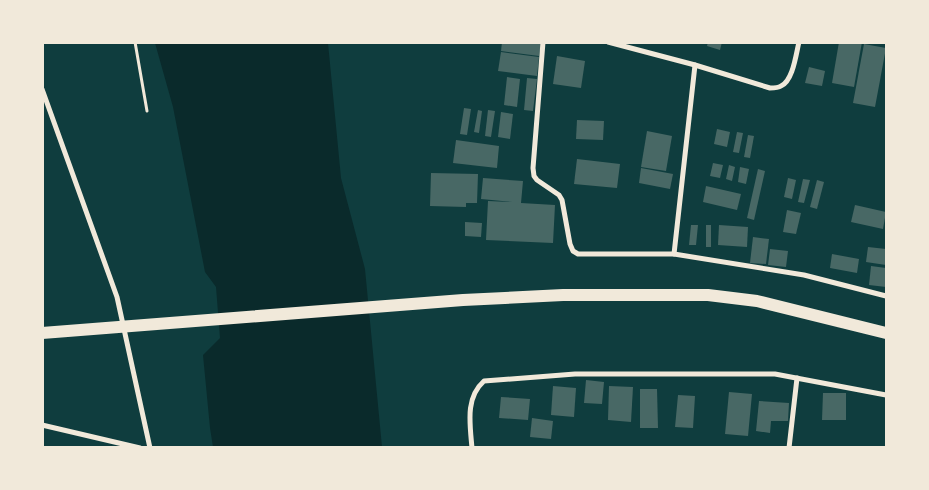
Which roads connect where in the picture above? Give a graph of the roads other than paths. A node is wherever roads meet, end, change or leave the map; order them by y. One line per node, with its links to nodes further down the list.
1 (542, 42): 6 (street)
2 (608, 42): 4 (street)
3 (800, 42): 4 (street)
4 (695, 65): 6 (street)
5 (42, 90): 14 (street)
6 (674, 254): 7 (street)
7 (886, 296)
8 (42, 333): 9 (main road)
9 (886, 333)
10 (797, 378): 11 (street); 15 (street); 16 (street)
11 (886, 395)
12 (42, 426): 13 (street)
13 (140, 448)
14 (150, 448)
15 (472, 448)
16 (790, 448)

